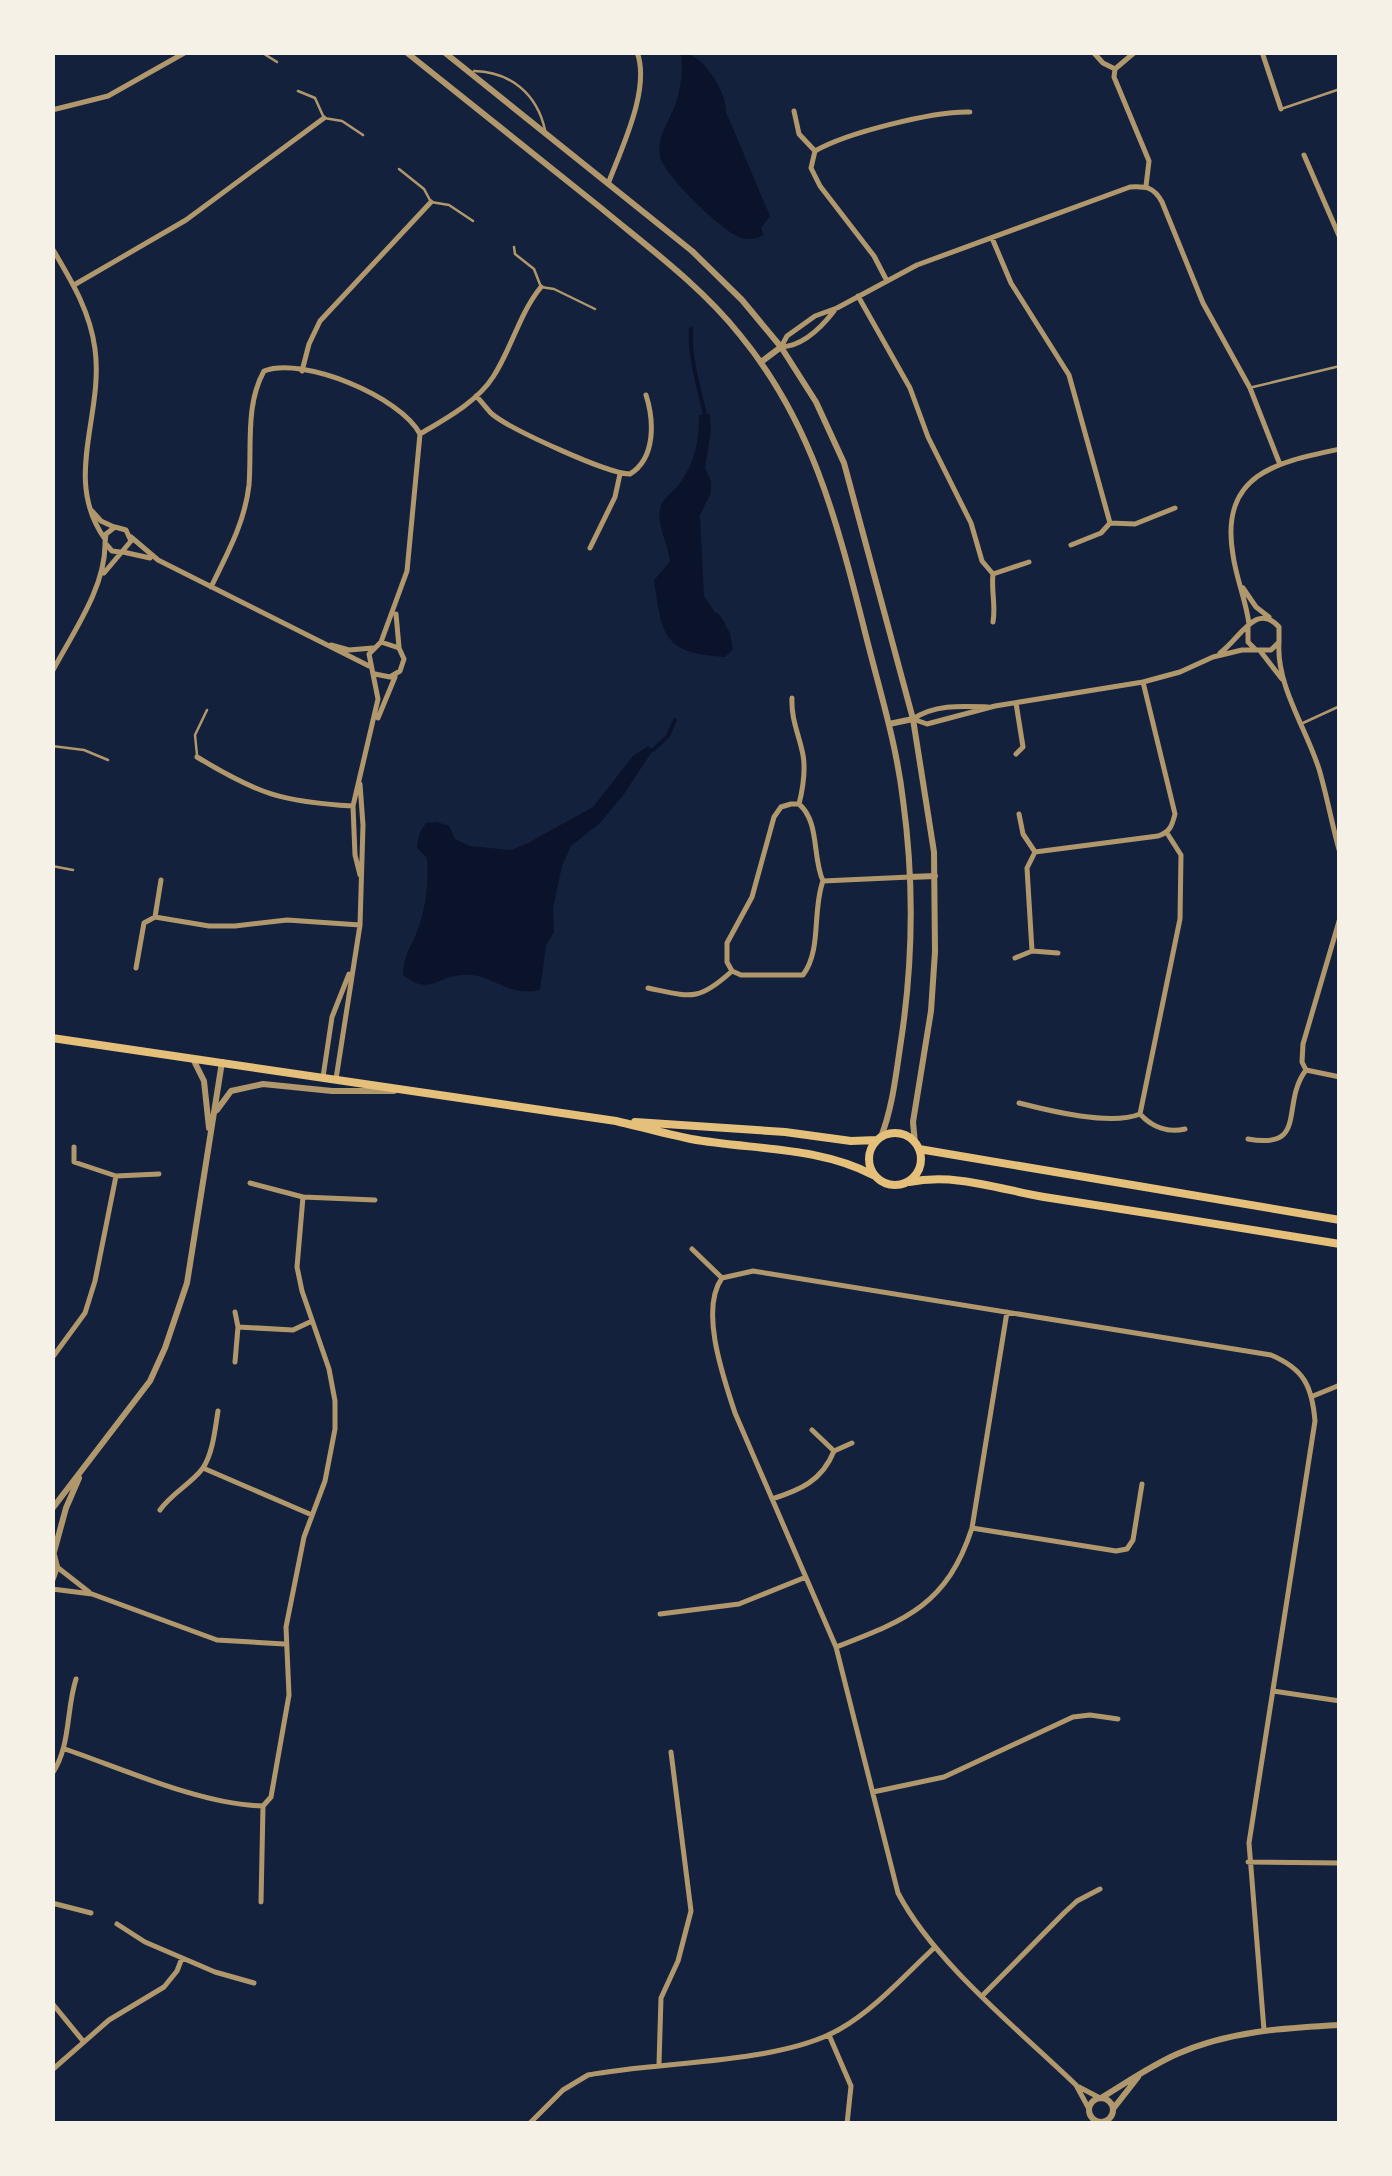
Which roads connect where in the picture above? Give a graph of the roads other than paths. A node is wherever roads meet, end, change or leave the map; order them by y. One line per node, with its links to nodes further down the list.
1 (186, 52): 14 (street)
2 (261, 52): 9 (lane)
3 (406, 52): 42 (street)
4 (444, 52): 11 (street)
5 (638, 52): 24 (street)
6 (1093, 52): 10 (street)
7 (1135, 52): 10 (street)
8 (1262, 52): 15 (street)
9 (277, 62)
10 (1115, 69): 25 (street)
11 (467, 71): 19 (street); 19 (lane)
12 (1340, 88): 15 (lane)
13 (298, 92): 18 (lane)
14 (52, 107)
15 (1281, 109)
16 (794, 111): 21 (street)
17 (970, 112): 21 (street)
18 (324, 118): 20 (lane); 33 (street)
19 (546, 134): 24 (street)
20 (362, 136)
21 (815, 152): 32 (street)
22 (1304, 155): 29 (street)
23 (399, 169): 26 (lane)
24 (608, 184): 38 (street)
25 (1146, 186): 28 (street); 46 (street)
26 (431, 202): 27 (lane); 45 (street)
27 (474, 222)
28 (992, 238): 32 (street); 55 (street)
29 (1340, 238)
30 (514, 247): 34 (lane)
31 (52, 248): 33 (street)
32 (887, 281): 35 (street)
33 (74, 285): 53 (street)
34 (541, 286): 37 (lane); 48 (street)
35 (858, 296): 36 (street); 64 (street)
36 (837, 308): 39 (street); 40 (street)
37 (595, 309)
38 (771, 334): 39 (street); 41 (street)
39 (787, 336): 41 (street)
40 (794, 346): 41 (street); 43 (street)
41 (781, 347): 42 (street); 43 (street)
42 (761, 362): 93 (street)
43 (790, 362): 86 (street)
44 (1340, 366): 46 (lane)
45 (302, 370): 49 (street); 66 (street)
46 (1250, 388): 51 (street)
47 (646, 395): 52 (street)
48 (476, 396): 49 (street); 52 (street)
49 (420, 434): 68 (street)
50 (1340, 449): 51 (street)
51 (1279, 462): 67 (street)
52 (620, 474): 60 (street)
53 (86, 504): 56 (street); 58 (street)
54 (1175, 508): 55 (street)
55 (1110, 524): 59 (street)
56 (114, 527): 57 (street); 58 (street)
57 (130, 537): 61 (street); 62 (street)
58 (105, 541): 61 (street); 65 (street)
59 (1071, 544)
60 (590, 548)
61 (121, 552): 62 (street); 65 (street)
62 (158, 560): 66 (street)
63 (1029, 562): 64 (street)
64 (992, 574): 70 (street)
65 (99, 579): 80 (street)
66 (211, 586): 74 (street)
67 (1242, 586): 69 (street); 71 (street)
68 (396, 606): 72 (street); 76 (street)
69 (1270, 618): 71 (street); 73 (street)
70 (993, 622)
71 (1248, 625): 77 (street); 78 (street)
72 (382, 642): 75 (street); 76 (street)
73 (1279, 642): 77 (street); 84 (street)
74 (323, 643): 75 (street); 79 (street)
75 (373, 648): 79 (street)
76 (400, 648): 82 (street)
77 (1258, 650): 78 (street); 84 (street)
78 (1213, 657): 83 (street)
79 (370, 666): 81 (street)
80 (52, 672)
81 (375, 674): 82 (street); 96 (street)
82 (396, 675): 96 (street)
83 (1143, 682): 87 (street); 107 (street)
84 (1286, 686): 95 (street)
85 (792, 698): 103 (street)
86 (909, 702): 91 (street); 92 (street)
87 (1016, 702): 89 (street); 99 (street)
88 (1340, 706): 95 (lane)
89 (991, 707): 91 (street); 94 (street)
90 (206, 710): 100 (lane)
91 (925, 711): 92 (street)
92 (913, 720): 93 (street); 94 (street); 97 (street)
93 (889, 724): 114 (street)
94 (927, 724): 97 (street)
95 (1302, 724): 109 (street)
96 (374, 725): 102 (street)
97 (917, 737): 113 (street)
98 (52, 746): 101 (lane)
99 (1016, 754)
100 (197, 756): 104 (street)
101 (108, 760)
102 (360, 782): 104 (street); 105 (street)
103 (798, 804): 116 (street); 125 (street)
104 (353, 806): 105 (street); 112 (street)
105 (363, 806): 112 (street)
106 (1019, 814): 108 (street)
107 (1167, 833): 108 (street); 137 (street)
108 (1035, 852): 120 (street)
109 (1340, 853)
110 (52, 866): 111 (lane)
111 (73, 870)
112 (360, 874): 119 (street)
113 (935, 876): 114 (street); 143 (street)
114 (910, 877): 116 (street); 140 (street)
115 (161, 880): 117 (street)
116 (823, 881): 125 (street)
117 (155, 917): 119 (street); 124 (street)
118 (1340, 918): 130 (street)
119 (360, 925): 123 (street)
120 (1032, 951): 121 (street); 122 (street)
121 (1058, 953)
122 (1015, 958)
123 (352, 966): 131 (street); 133 (street)
124 (136, 968)
125 (732, 971): 126 (street)
126 (648, 988)
127 (52, 1038): 128 (main road)
128 (192, 1058): 129 (main road); 142 (street)
129 (222, 1062): 131 (main road); 136 (street)
130 (1306, 1070): 132 (street); 141 (street)
131 (323, 1077): 133 (main road)
132 (1340, 1077)
133 (336, 1079): 134 (main road)
134 (410, 1090): 136 (street); 138 (main road)
135 (1019, 1102): 137 (street)
136 (214, 1114): 142 (street)
137 (1140, 1114): 139 (street)
138 (616, 1121): 140 (main road); 147 (main road)
139 (1185, 1129)
140 (879, 1138): 143 (main road); 147 (main road)
141 (1248, 1139)
142 (210, 1144): 168 (street)
143 (917, 1146): 148 (main road); 152 (main road)
144 (74, 1147): 146 (street)
145 (159, 1174): 146 (street)
146 (116, 1176): 160 (street)
147 (874, 1176): 148 (main road)
148 (909, 1182): 153 (main road)
149 (250, 1183): 150 (street)
150 (303, 1197): 151 (street); 158 (street)
151 (374, 1200)
152 (1340, 1220)
153 (1340, 1244)
154 (692, 1250): 155 (street)
155 (722, 1278): 157 (street); 171 (street)
156 (235, 1312): 159 (street)
157 (1007, 1312): 163 (street); 175 (street)
158 (312, 1322): 159 (street); 174 (street)
159 (238, 1327): 161 (street)
160 (52, 1358)
161 (235, 1362)
162 (1340, 1385): 163 (street)
163 (1313, 1396): 186 (street)
164 (218, 1411): 169 (street)
165 (812, 1430): 167 (street)
166 (852, 1443): 167 (street)
167 (834, 1451): 171 (street)
168 (84, 1468): 172 (street); 176 (street)
169 (202, 1468): 173 (street); 174 (street)
170 (1142, 1484): 175 (street)
171 (772, 1499): 178 (street)
172 (52, 1509)
173 (160, 1510)
174 (312, 1514): 183 (street)
175 (972, 1528): 184 (street)
176 (53, 1551): 177 (street)
177 (57, 1567): 179 (street); 181 (street)
178 (806, 1578): 182 (street); 184 (street)
179 (52, 1580)
180 (52, 1589): 181 (street)
181 (92, 1594): 183 (street)
182 (660, 1614)
183 (284, 1644): 193 (street)
184 (836, 1647): 192 (street)
185 (76, 1679): 189 (street)
186 (1273, 1692): 187 (street); 194 (street)
187 (1340, 1701)
188 (1118, 1719): 192 (street)
189 (65, 1748): 191 (street); 193 (street)
190 (671, 1752): 210 (street)
191 (52, 1774)
192 (873, 1792): 201 (street)
193 (263, 1806): 197 (street)
194 (1248, 1862): 195 (street); 207 (street)
195 (1340, 1863)
196 (1100, 1889): 204 (street)
197 (261, 1902)
198 (52, 1903): 199 (street)
199 (91, 1913)
200 (117, 1924): 202 (street)
201 (934, 1948): 204 (street); 208 (street)
202 (182, 1958): 203 (street); 209 (street)
203 (254, 1983)
204 (984, 1995): 213 (street)
205 (52, 2003): 209 (street)
206 (1340, 2025): 207 (street)
207 (1264, 2030): 212 (street)
208 (829, 2035): 210 (street); 219 (street)
209 (83, 2042): 211 (street)
210 (658, 2064): 218 (street)
211 (52, 2070)
212 (1142, 2073): 214 (street); 215 (street)
213 (1076, 2086): 214 (street); 216 (street)
214 (1101, 2098): 215 (street); 216 (street)
215 (1113, 2108): 217 (street)
216 (1089, 2110): 217 (street); 220 (street)
217 (1099, 2122)
218 (529, 2124)
219 (847, 2124)
220 (1082, 2124)

